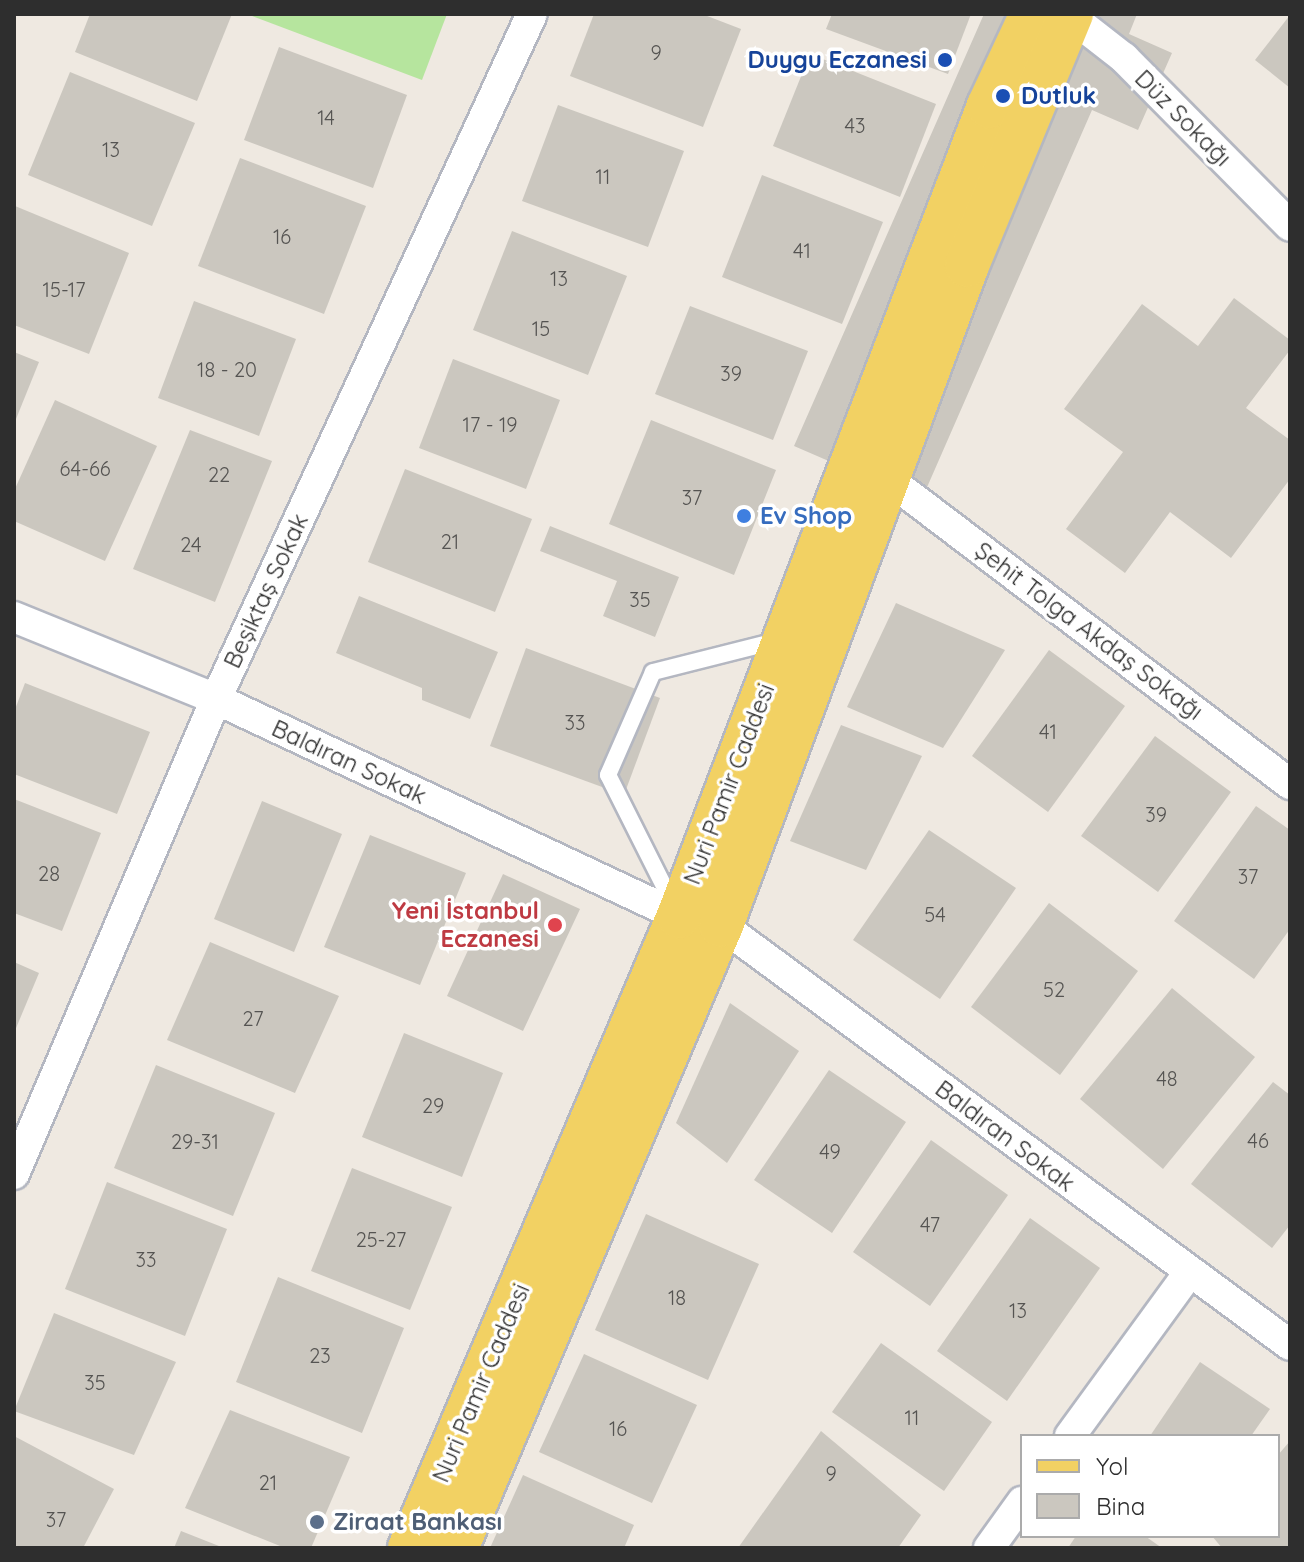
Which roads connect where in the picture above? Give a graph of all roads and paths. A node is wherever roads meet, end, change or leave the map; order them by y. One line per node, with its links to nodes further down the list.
1 (532, 14): 7 (street, Beşiktaş Sokak)
2 (1058, 15): 3 (street, Düz Sokağı); 4 (main road, Nuri Pamir Caddesi); 6 (main road, Nuri Pamir Caddesi)
3 (1290, 226)
4 (888, 479): 8 (street, Şehit Tolga Akdaş Sokağı); 10 (main road, Nuri Pamir Caddesi)
5 (14, 617): 7 (street, Baldıran Sokak)
6 (785, 638): 9 (main road, Nuri Pamir Caddesi); 9 (lane)
7 (216, 699): 9 (street, Baldıran Sokak); 11 (street, Beşiktaş Sokak)
8 (1290, 784)
9 (679, 916): 16 (main road, Nuri Pamir Caddesi)
10 (721, 925): 12 (street, Baldıran Sokak); 17 (main road, Nuri Pamir Caddesi)
11 (16, 1165)
12 (1189, 1273): 13 (street, Baldıran Sokak); 14 (street)
13 (1290, 1345)
14 (1071, 1434)
15 (1020, 1505): 18 (street)
16 (410, 1548)
17 (456, 1548)
18 (989, 1548)

